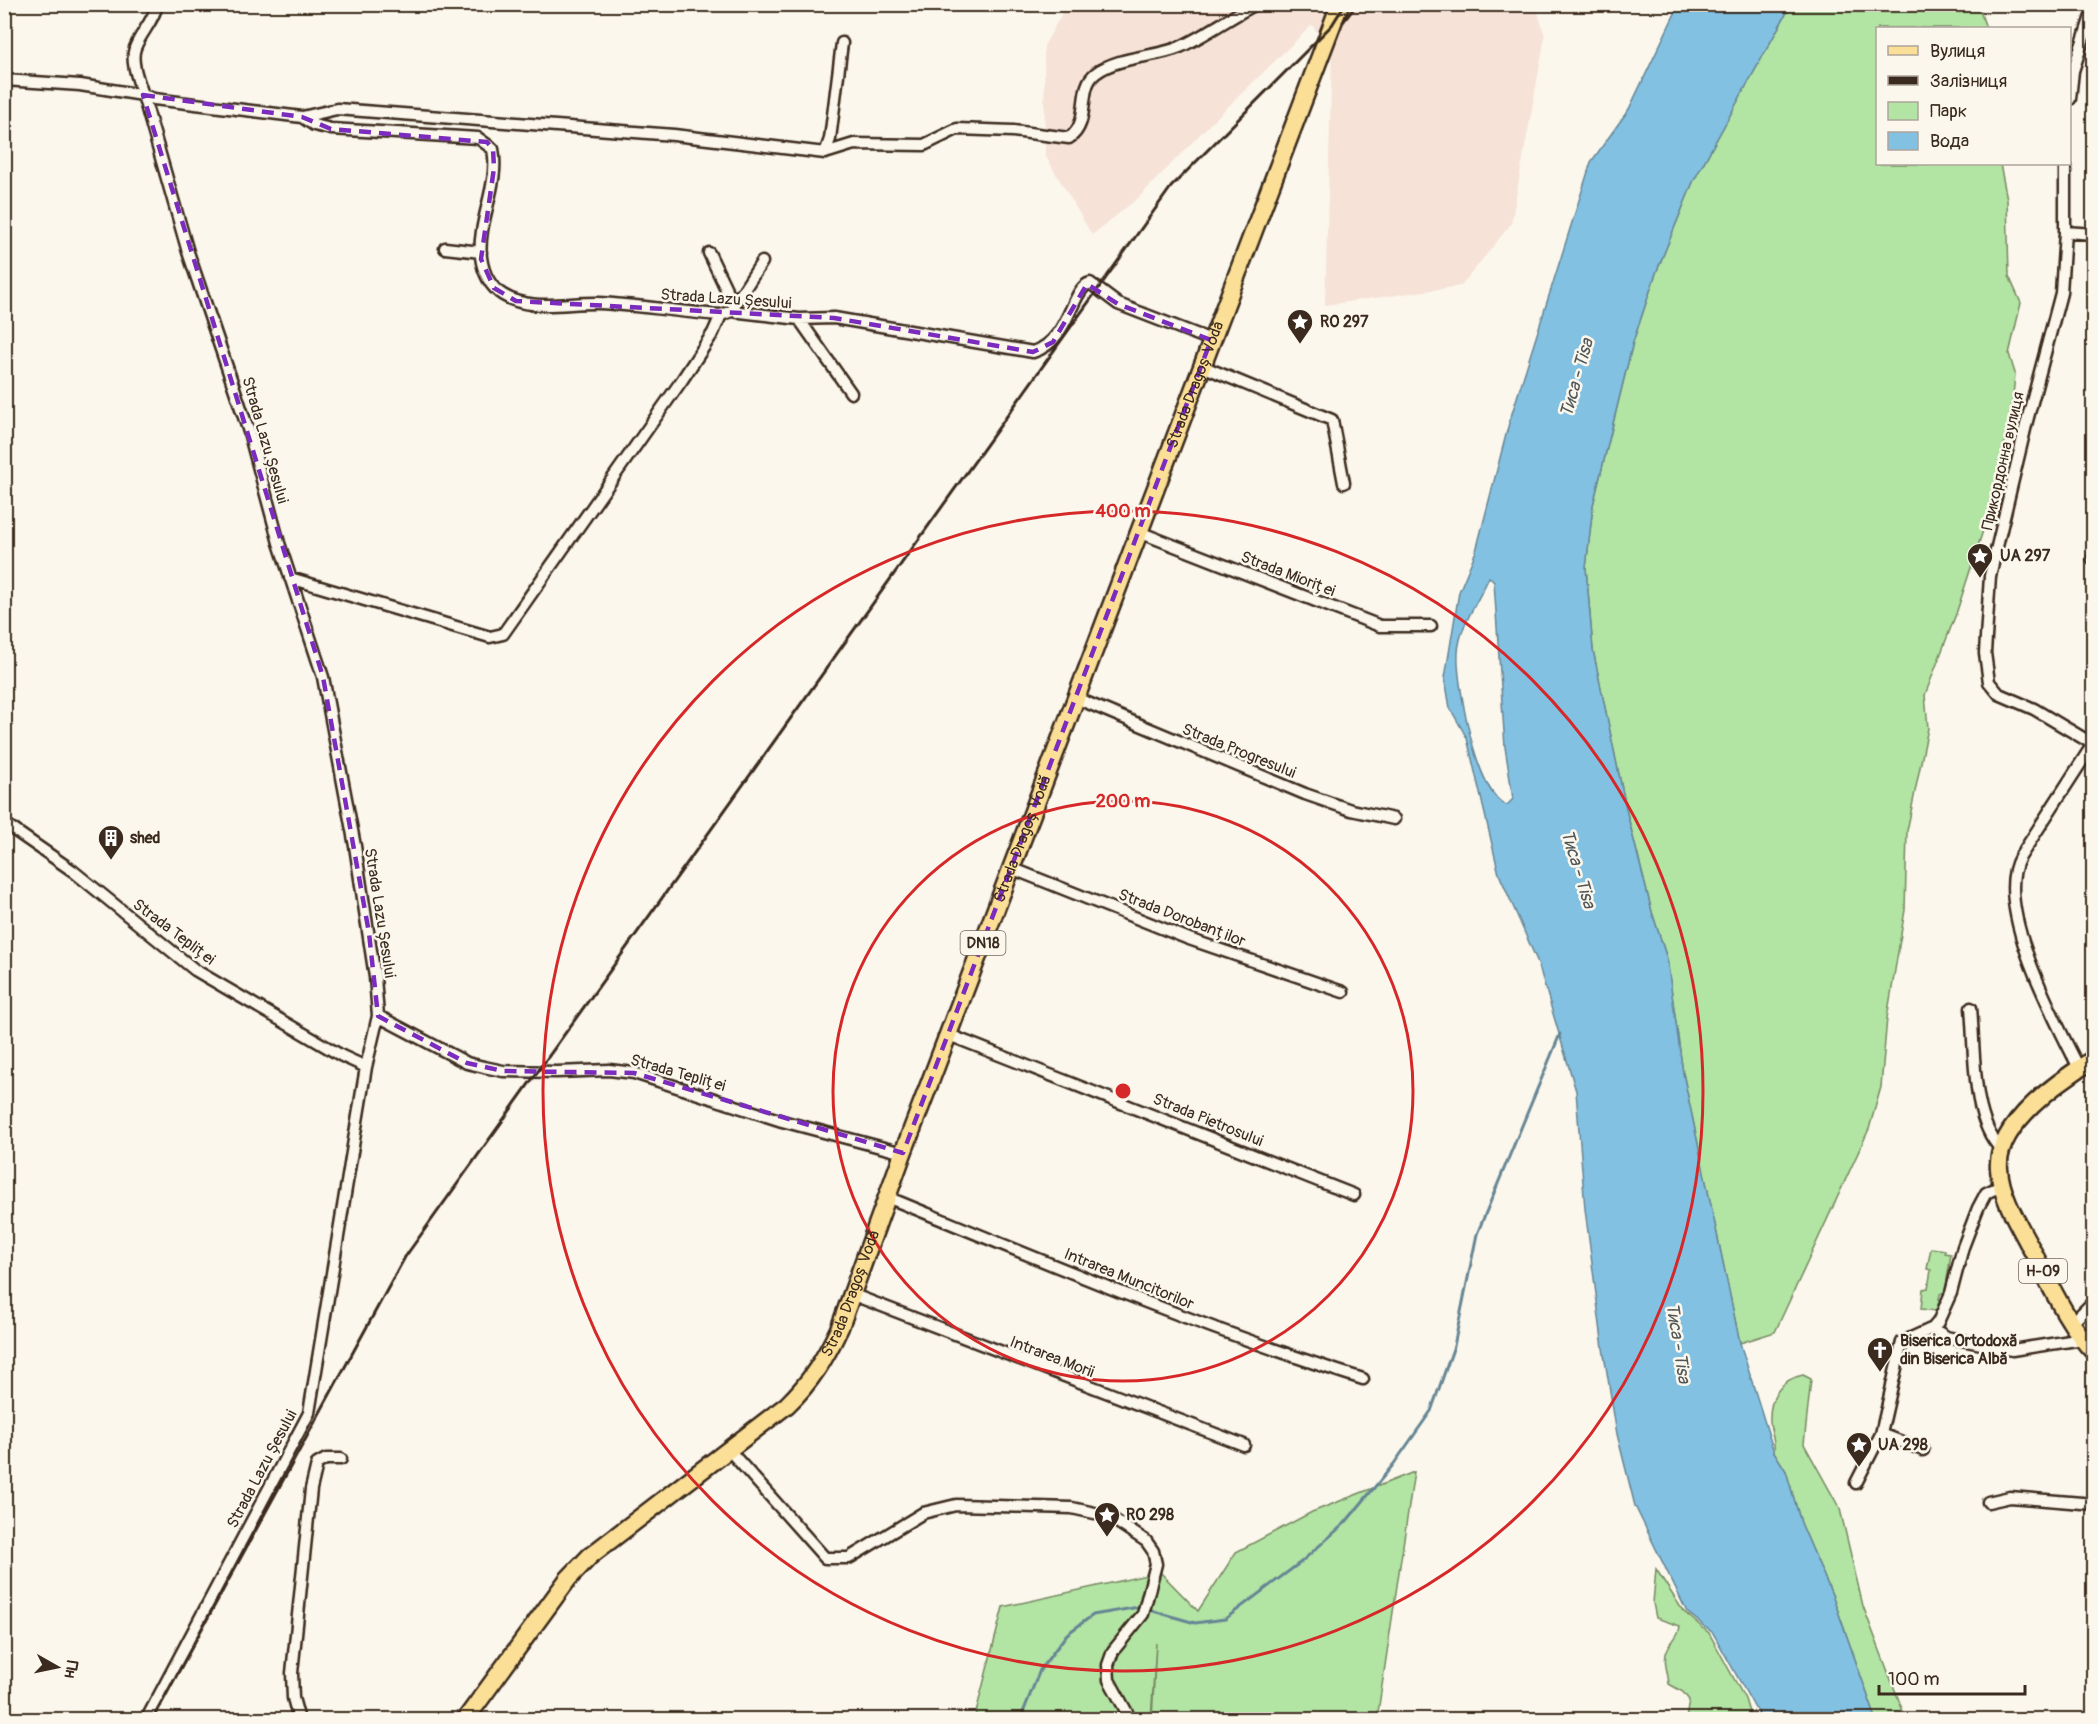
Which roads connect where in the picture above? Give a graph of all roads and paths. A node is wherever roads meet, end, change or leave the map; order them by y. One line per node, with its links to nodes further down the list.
1 (157, 4): 8 (street, Strada Lazu Șesului)
2 (1256, 4): 10 (street, Strada Lazu Șesului)
3 (1340, 4): 21 (main road, Strada Dragoș Vodă / DN18)
4 (2094, 7): 7 (street)
5 (842, 43): 10 (street)
6 (4, 80): 8 (street, Strada Lazu Șesului)
7 (2071, 90)
8 (143, 95): 9 (street, Strada Lazu Șesului); 28 (street, Strada Lazu Șesului)
9 (302, 117): 10 (street, Strada Lazu Șesului); 15 (street, Strada Lazu Șesului)
10 (825, 153)
11 (2065, 165): 12 (street, Прикордонна вулиця)
12 (2065, 232): 13 (street); 31 (street, Прикордонна вулиця)
13 (2094, 234)
14 (445, 248): 15 (street)
15 (481, 252): 19 (street, Strada Lazu Șesului)
16 (709, 253): 18 (street)
17 (762, 262): 18 (street)
18 (736, 308): 19 (street, Strada Lazu Șesului); 20 (street, Strada Lazu Șesului)
19 (721, 315): 28 (street)
20 (799, 320): 21 (street, Strada Lazu Șesului); 23 (street)
21 (1211, 340): 22 (main road, Strada Dragoș Vodă / DN18)
22 (1202, 366): 24 (street); 25 (main road, Strada Dragoș Vodă / DN18)
23 (851, 393)
24 (1344, 483)
25 (1139, 532): 29 (street, Strada Mioriței); 30 (main road, Strada Dragoș Vodă / DN18)
26 (2094, 555): 27 (street)
27 (2093, 560)
28 (290, 578): 37 (street, Strada Lazu Șesului)
29 (1431, 626)
30 (1076, 698): 32 (street, Strada Progresului); 34 (main road, Strada Dragoș Vodă / DN18)
31 (2093, 744): 39 (street, Прикордонна вулиця)
32 (1394, 819)
33 (4, 823): 40 (street, Strada Tepliței)
34 (1011, 868): 35 (street, Strada Dorobanților); 38 (main road, Strada Dragoș Vodă / DN18)
35 (1343, 992)
36 (1971, 1008): 41 (street)
37 (378, 1016): 40 (street, Strada Lazu Șesului); 42 (street, Strada Tepliței)
38 (949, 1035): 42 (main road, Strada Dragoș Vodă / DN18); 44 (street, Strada Pietrosului)
39 (2086, 1063): 41 (main road)
40 (366, 1067): 60 (street, Strada Lazu Șesului)
41 (2001, 1149): 43 (main road, Н-09)
42 (903, 1153): 45 (main road, Strada Dragoș Vodă / DN18)
43 (2003, 1185): 48 (main road, Н-09); 49 (street)
44 (1354, 1196)
45 (887, 1197): 46 (main road, Strada Dragoș Vodă / DN18); 51 (street, Intrarea Muncitorilor)
46 (851, 1294): 53 (street, Intrarea Morii); 54 (main road, Strada Dragoș Vodă / DN18)
47 (2094, 1301): 48 (street)
48 (2073, 1322): 50 (main road, Н-09)
49 (1933, 1328): 50 (street); 52 (street)
50 (2088, 1345)
51 (1363, 1379)
52 (1881, 1434): 55 (street); 57 (street)
53 (1244, 1445)
54 (729, 1450): 62 (main road, Strada Dragoș Vodă / DN18); 63 (street)
55 (1923, 1450)
56 (341, 1459): 61 (street)
57 (1856, 1483)
58 (1988, 1502): 59 (street)
59 (2094, 1504)
60 (146, 1719)
61 (299, 1719)
62 (465, 1719)
63 (1131, 1719)

